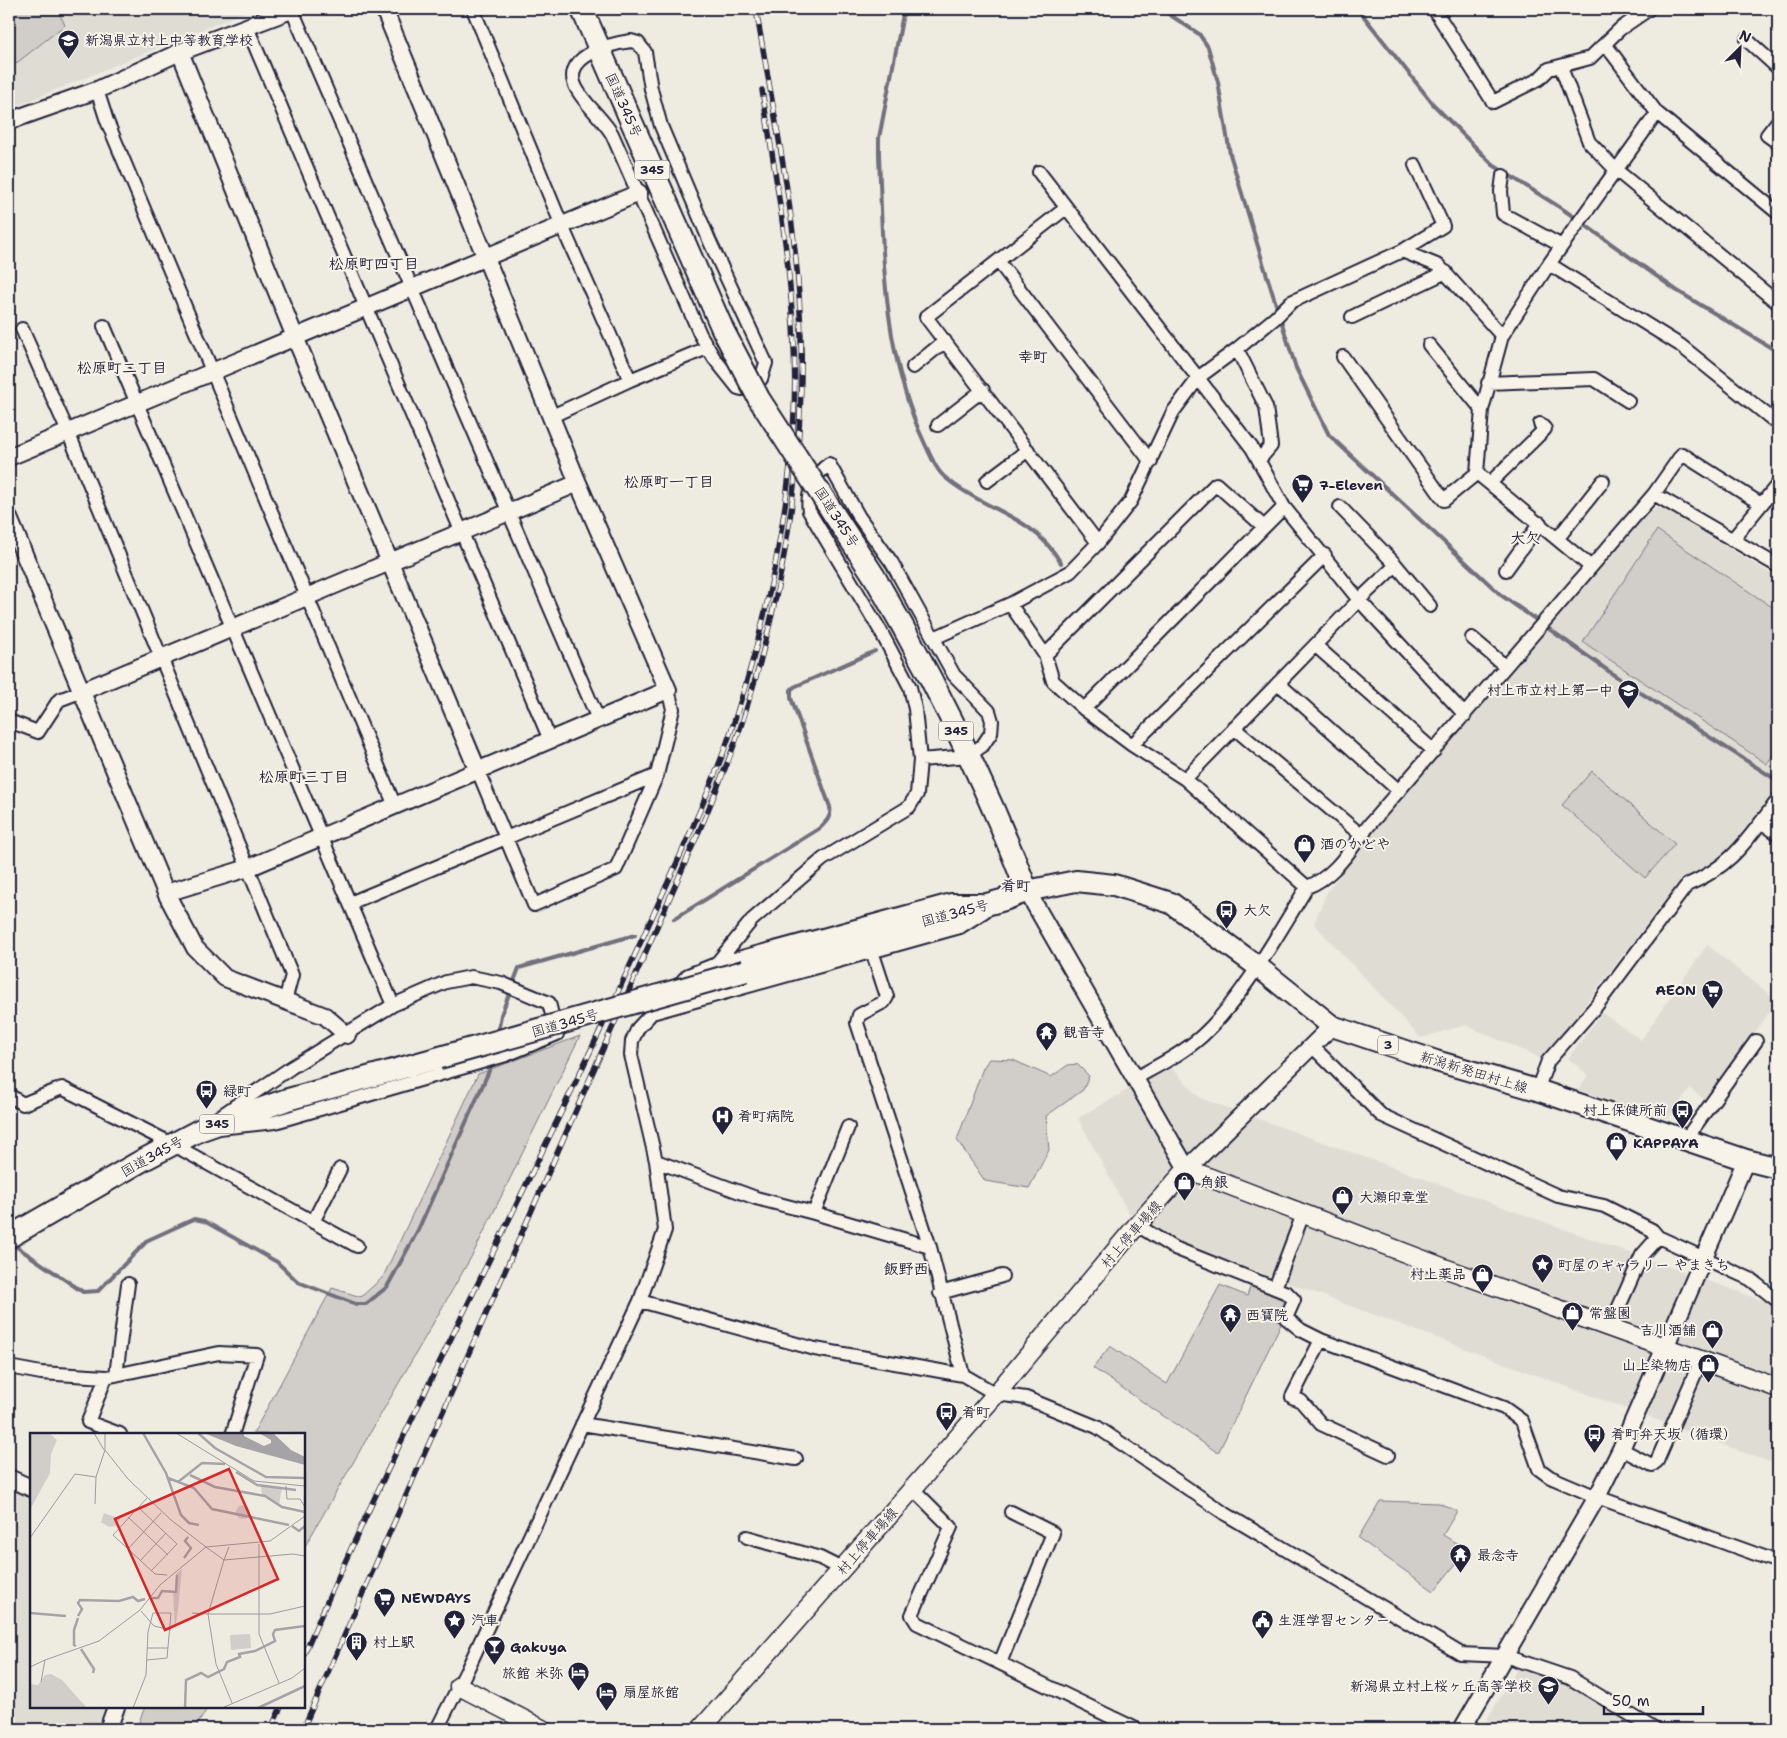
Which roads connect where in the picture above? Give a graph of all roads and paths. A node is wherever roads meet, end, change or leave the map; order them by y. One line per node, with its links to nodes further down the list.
1 (293, 9): 7 (street); 33 (street)
2 (384, 9): 29 (street)
3 (473, 9): 26 (street)
4 (582, 9): 10 (highway, 国道345号 / 345)
5 (1434, 9): 12 (street)
6 (1649, 9): 9 (street)
7 (247, 27): 11 (street); 35 (street)
8 (1747, 40): 13 (street)
9 (1605, 44): 12 (street); 15 (street)
10 (599, 50): 23 (street); 43 (street); 110 (highway, 国道345号 / 345, bridge)
11 (180, 52): 14 (street); 40 (street)
12 (1561, 67): 20 (street)
13 (1778, 68)
14 (97, 90): 16 (street); 47 (street)
15 (1657, 114): 20 (street); 25 (street)
16 (9, 121)
17 (1778, 122): 18 (street)
18 (1778, 143)
19 (1415, 165): 28 (street)
20 (1616, 170): 27 (street); 34 (street)
21 (1040, 172): 24 (street)
22 (1503, 176): 27 (street)
23 (639, 194): 26 (street); 43 (street)
24 (1066, 208): 30 (street); 48 (street)
25 (1778, 213)
26 (562, 226): 29 (street); 49 (street)
27 (1562, 246): 31 (street)
28 (1402, 251): 32 (street); 44 (street)
29 (487, 257): 33 (street); 55 (street)
30 (998, 261): 41 (street); 63 (street)
31 (1549, 264): 39 (street); 56 (street)
32 (1446, 272): 36 (street); 39 (street)
33 (412, 288): 35 (street); 74 (street)
34 (1777, 299)
35 (366, 307): 40 (street); 78 (street)
36 (1352, 317)
37 (104, 326): 53 (street)
38 (22, 329): 59 (street)
39 (1502, 336): 50 (street)
40 (295, 337): 47 (street); 83 (street)
41 (945, 342): 46 (street); 51 (street)
42 (1430, 345): 54 (street)
43 (707, 348): 49 (street)
44 (1237, 349): 48 (street); 62 (street)
45 (1342, 358): 64 (street)
46 (913, 366)
47 (210, 372): 53 (street); 88 (street)
48 (1199, 377): 62 (street); 63 (street)
49 (630, 380): 55 (street)
50 (1488, 383): 52 (street); 54 (street)
51 (983, 390): 58 (street); 60 (street)
52 (1628, 401)
53 (137, 403): 59 (street); 92 (street)
54 (1482, 410): 64 (street)
55 (552, 416): 67 (street)
56 (1778, 420)
57 (1540, 424): 68 (street)
58 (938, 425)
59 (68, 432): 61 (street); 97 (street)
60 (1028, 450): 65 (street); 81 (street)
61 (9, 457)
62 (1260, 460): 72 (street)
63 (1151, 462): 81 (street)
64 (1477, 473): 68 (street)
65 (987, 481)
66 (1603, 481): 79 (street)
67 (578, 483): 74 (street); 100 (street)
68 (1490, 484): 76 (street)
69 (1778, 484): 71 (street)
70 (1654, 494): 71 (street); 80 (street); 86 (street)
71 (1762, 504): 80 (street)
72 (1284, 507): 77 (street); 82 (street)
73 (1340, 507): 84 (street)
74 (508, 512): 78 (street); 104 (street)
75 (9, 518): 101 (street)
76 (1540, 523): 79 (street); 87 (street)
77 (1263, 526): 96 (street); 102 (street)
78 (462, 532): 83 (street); 107 (street)
79 (1558, 538): 86 (street)
80 (1732, 540): 85 (street)
81 (1098, 543): 90 (street)
82 (1325, 555): 89 (street); 108 (street)
83 (390, 562): 88 (street); 112 (street)
84 (1396, 564): 89 (street); 91 (street)
85 (1778, 566)
86 (1592, 567): 98 (street)
87 (1506, 570)
88 (308, 596): 92 (street); 117 (street)
89 (1359, 600): 95 (street); 103 (street)
90 (1010, 604): 93 (street); 96 (street)
91 (1430, 606)
92 (232, 628): 97 (street); 121 (street)
93 (934, 638): 110 (street); 111 (street)
94 (1472, 638): 98 (street)
95 (1315, 645): 99 (street); 109 (street)
96 (1045, 655): 102 (street)
97 (161, 658): 101 (street); 123 (street)
98 (1505, 666): 103 (street)
99 (1278, 684): 106 (street); 115 (street)
100 (668, 690): 104 (street); 113 (street)
101 (80, 692): 105 (street); 126 (street)
102 (1084, 709): 108 (street)
103 (1465, 715): 109 (street)
104 (598, 719): 107 (street)
105 (9, 721)
106 (1234, 728): 114 (street); 120 (street)
107 (550, 740): 112 (street)
108 (1132, 745): 114 (street)
109 (1434, 751): 115 (street)
110 (969, 756): 111 (street); 125 (highway, 国道345号 / 345)
111 (920, 760): 130 (street)
112 (478, 771): 117 (street); 122 (street)
113 (657, 775): 122 (street); 122 (street)
114 (1185, 779): 124 (street)
115 (1399, 790): 120 (street)
116 (1778, 800): 118 (street)
117 (395, 806): 121 (street)
118 (1761, 822): 119 (street); 140 (street)
119 (1778, 834)
120 (1361, 835): 124 (street)
121 (321, 836): 123 (street); 128 (street)
122 (506, 838): 128 (street)
123 (248, 868): 126 (street); 132 (street)
124 (1307, 887): 131 (street)
125 (1027, 891): 127 (highway, 国道345号 / 345); 131 (main road, 新潟新発田村上線 / 3); 139 (street)
126 (166, 894): 132 (street)
127 (1003, 900): 129 (street); 130 (street); 143 (highway, 国道345号 / 345, bridge)
128 (350, 903): 133 (street)
129 (872, 952): 134 (street); 158 (street)
130 (716, 964): 134 (street)
131 (1257, 966): 135 (main road, 新潟新発田村上線 / 3); 139 (street)
132 (285, 1001): 136 (street)
133 (393, 1006): 136 (street); 143 (street)
134 (652, 1013): 147 (street)
135 (1332, 1026): 138 (street); 140 (main road, 新潟新発田村上線 / 3)
136 (347, 1035): 143 (street)
137 (1756, 1041): 144 (street)
138 (1312, 1046): 150 (street); 156 (street)
139 (1134, 1079): 150 (street)
140 (1537, 1090): 144 (main road, 新潟新発田村上線 / 3)
141 (9, 1095): 145 (street)
142 (848, 1127): 151 (street)
143 (200, 1130): 145 (highway, 国道345号 / 345)
144 (1685, 1140): 146 (main road, 新潟新発田村上線 / 3)
145 (172, 1144): 153 (street); 155 (highway, 国道345号 / 345)
146 (1746, 1160): 148 (main road, 新潟新発田村上線 / 3); 159 (street)
147 (656, 1161): 151 (street); 164 (street)
148 (1778, 1168)
149 (340, 1169): 153 (street)
150 (1187, 1169): 152 (main road); 154 (main road, 村上停車場線)
151 (814, 1213): 158 (street)
152 (1303, 1214): 162 (street); 166 (main road)
153 (313, 1222): 157 (street)
154 (1137, 1225): 162 (street); 174 (main road, 村上停車場線)
155 (11, 1236)
156 (1658, 1237): 159 (street); 166 (street)
157 (357, 1246)
158 (930, 1248): 163 (street)
159 (1703, 1258): 165 (street); 168 (street)
160 (1002, 1276): 163 (street)
161 (128, 1284): 172 (street)
162 (1275, 1288): 167 (street)
163 (940, 1293): 171 (street)
164 (640, 1301): 171 (street); 175 (street)
165 (1778, 1301)
166 (1610, 1327): 168 (main road)
167 (1321, 1340): 179 (street); 184 (street)
168 (1665, 1346): 169 (main road); 178 (street)
169 (1701, 1360): 173 (main road); 178 (street)
170 (9, 1367): 172 (street)
171 (963, 1375): 174 (street)
172 (111, 1376): 176 (street); 177 (street)
173 (1778, 1388)
174 (996, 1394): 183 (main road, 村上停車場線); 189 (street)
175 (582, 1424): 180 (street); 191 (street)
176 (234, 1432)
177 (117, 1433)
178 (1620, 1449): 184 (street)
179 (1388, 1455)
180 (796, 1459)
181 (9, 1478): 182 (street)
182 (30, 1488)
183 (913, 1489): 188 (main road, 村上停車場線); 190 (street)
184 (1597, 1497): 187 (street); 189 (street)
185 (1011, 1512): 190 (street)
186 (747, 1537): 188 (street)
187 (1778, 1562)
188 (842, 1569): 193 (main road, 村上停車場線)
189 (1505, 1656): 198 (street); 199 (street)
190 (1000, 1664): 197 (street)
191 (459, 1686): 195 (street); 196 (main road)
192 (116, 1708): 194 (street)
193 (701, 1727)
194 (108, 1729)
195 (437, 1729)
196 (542, 1729)
197 (1136, 1729)
198 (1462, 1729)
199 (1654, 1729)

